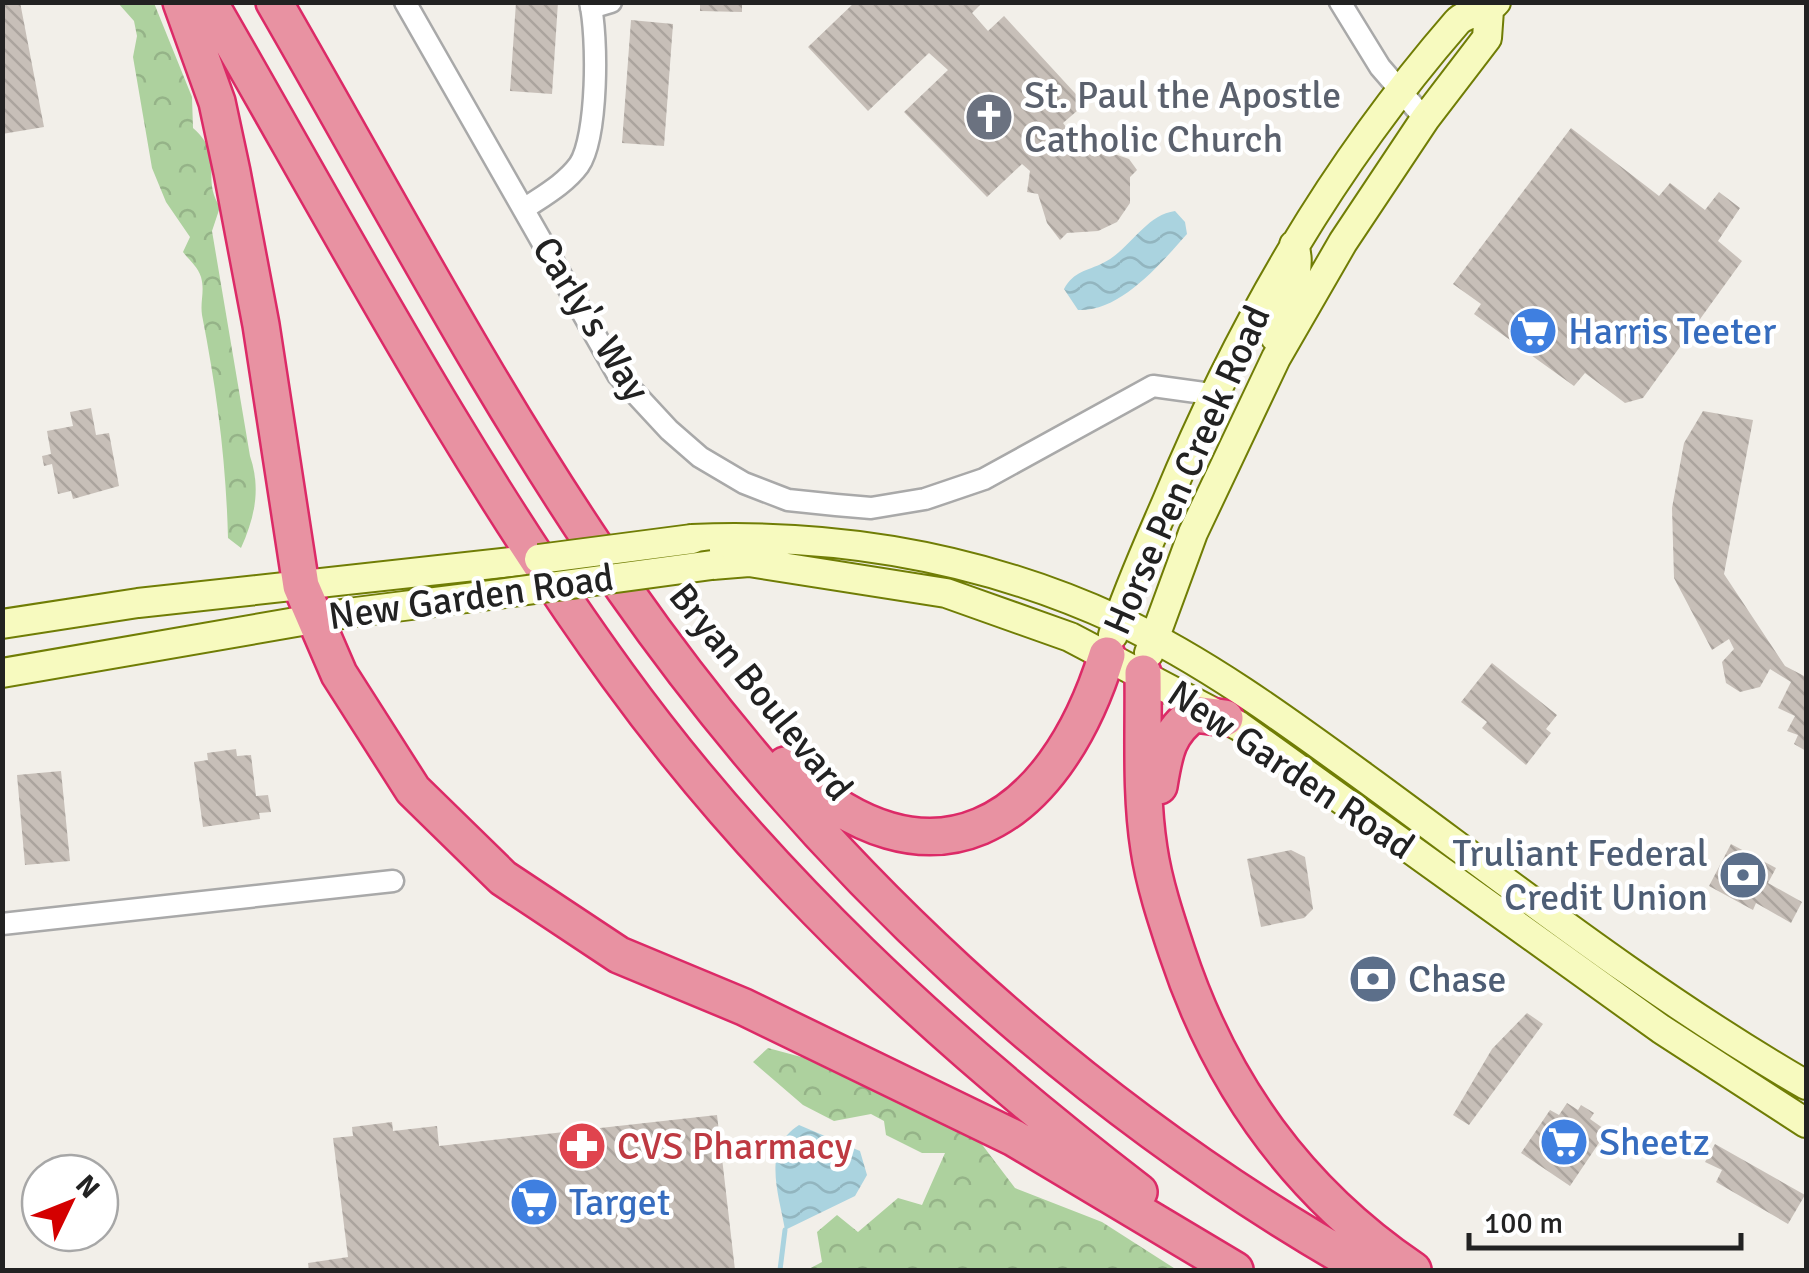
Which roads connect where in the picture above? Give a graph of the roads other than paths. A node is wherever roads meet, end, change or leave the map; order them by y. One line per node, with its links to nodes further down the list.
1 (181, 2): 16 (highway)
2 (209, 2): 32 (highway)
3 (274, 2): 17 (highway, Bryan Boulevard)
4 (405, 2): 11 (street, Carly's Way)
5 (1340, 2): 8 (street)
6 (598, 4): 11 (street)
7 (1493, 6): 8 (main road, Horse Pen Creek Road); 9 (main road, Horse Pen Creek Road)
8 (1398, 91): 9 (street); 10 (main road, Horse Pen Creek Road)
9 (1426, 119): 12 (main road, Horse Pen Creek Road)
10 (1328, 188): 12 (main road); 13 (main road, Horse Pen Creek Road)
11 (524, 209): 15 (street, Carly's Way)
12 (1343, 242): 14 (main road, Horse Pen Creek Road)
13 (1293, 244): 14 (main road); 15 (main road, Horse Pen Creek Road)
14 (1268, 373): 21 (main road, Horse Pen Creek Road)
15 (1211, 394): 19 (main road, Horse Pen Creek Road)
16 (301, 586): 18 (highway); 19 (main road, New Garden Road, bridge); 20 (main road, New Garden Road)
17 (625, 591): 22 (highway); 33 (highway, Bryan Boulevard)
18 (313, 620): 22 (main road, New Garden Road, bridge); 23 (main road, New Garden Road); 31 (highway)
19 (1118, 620): 21 (main road, New Garden Road); 22 (main road, Horse Pen Creek Road)
20 (2, 624)
21 (1154, 639): 24 (main road, Horse Pen Creek Road); 29 (main road, New Garden Road)
22 (1106, 656): 24 (main road, New Garden Road)
23 (2, 673)
24 (1143, 673): 25 (main road, New Garden Road); 26 (highway)
25 (1225, 718): 26 (highway); 30 (main road, New Garden Road)
26 (1148, 825): 34 (highway)
27 (393, 881): 28 (street)
28 (2, 924)
29 (1806, 1085)
30 (1806, 1123)
31 (1235, 1270)
32 (1260, 1270)
33 (1367, 1270)
34 (1413, 1270)

